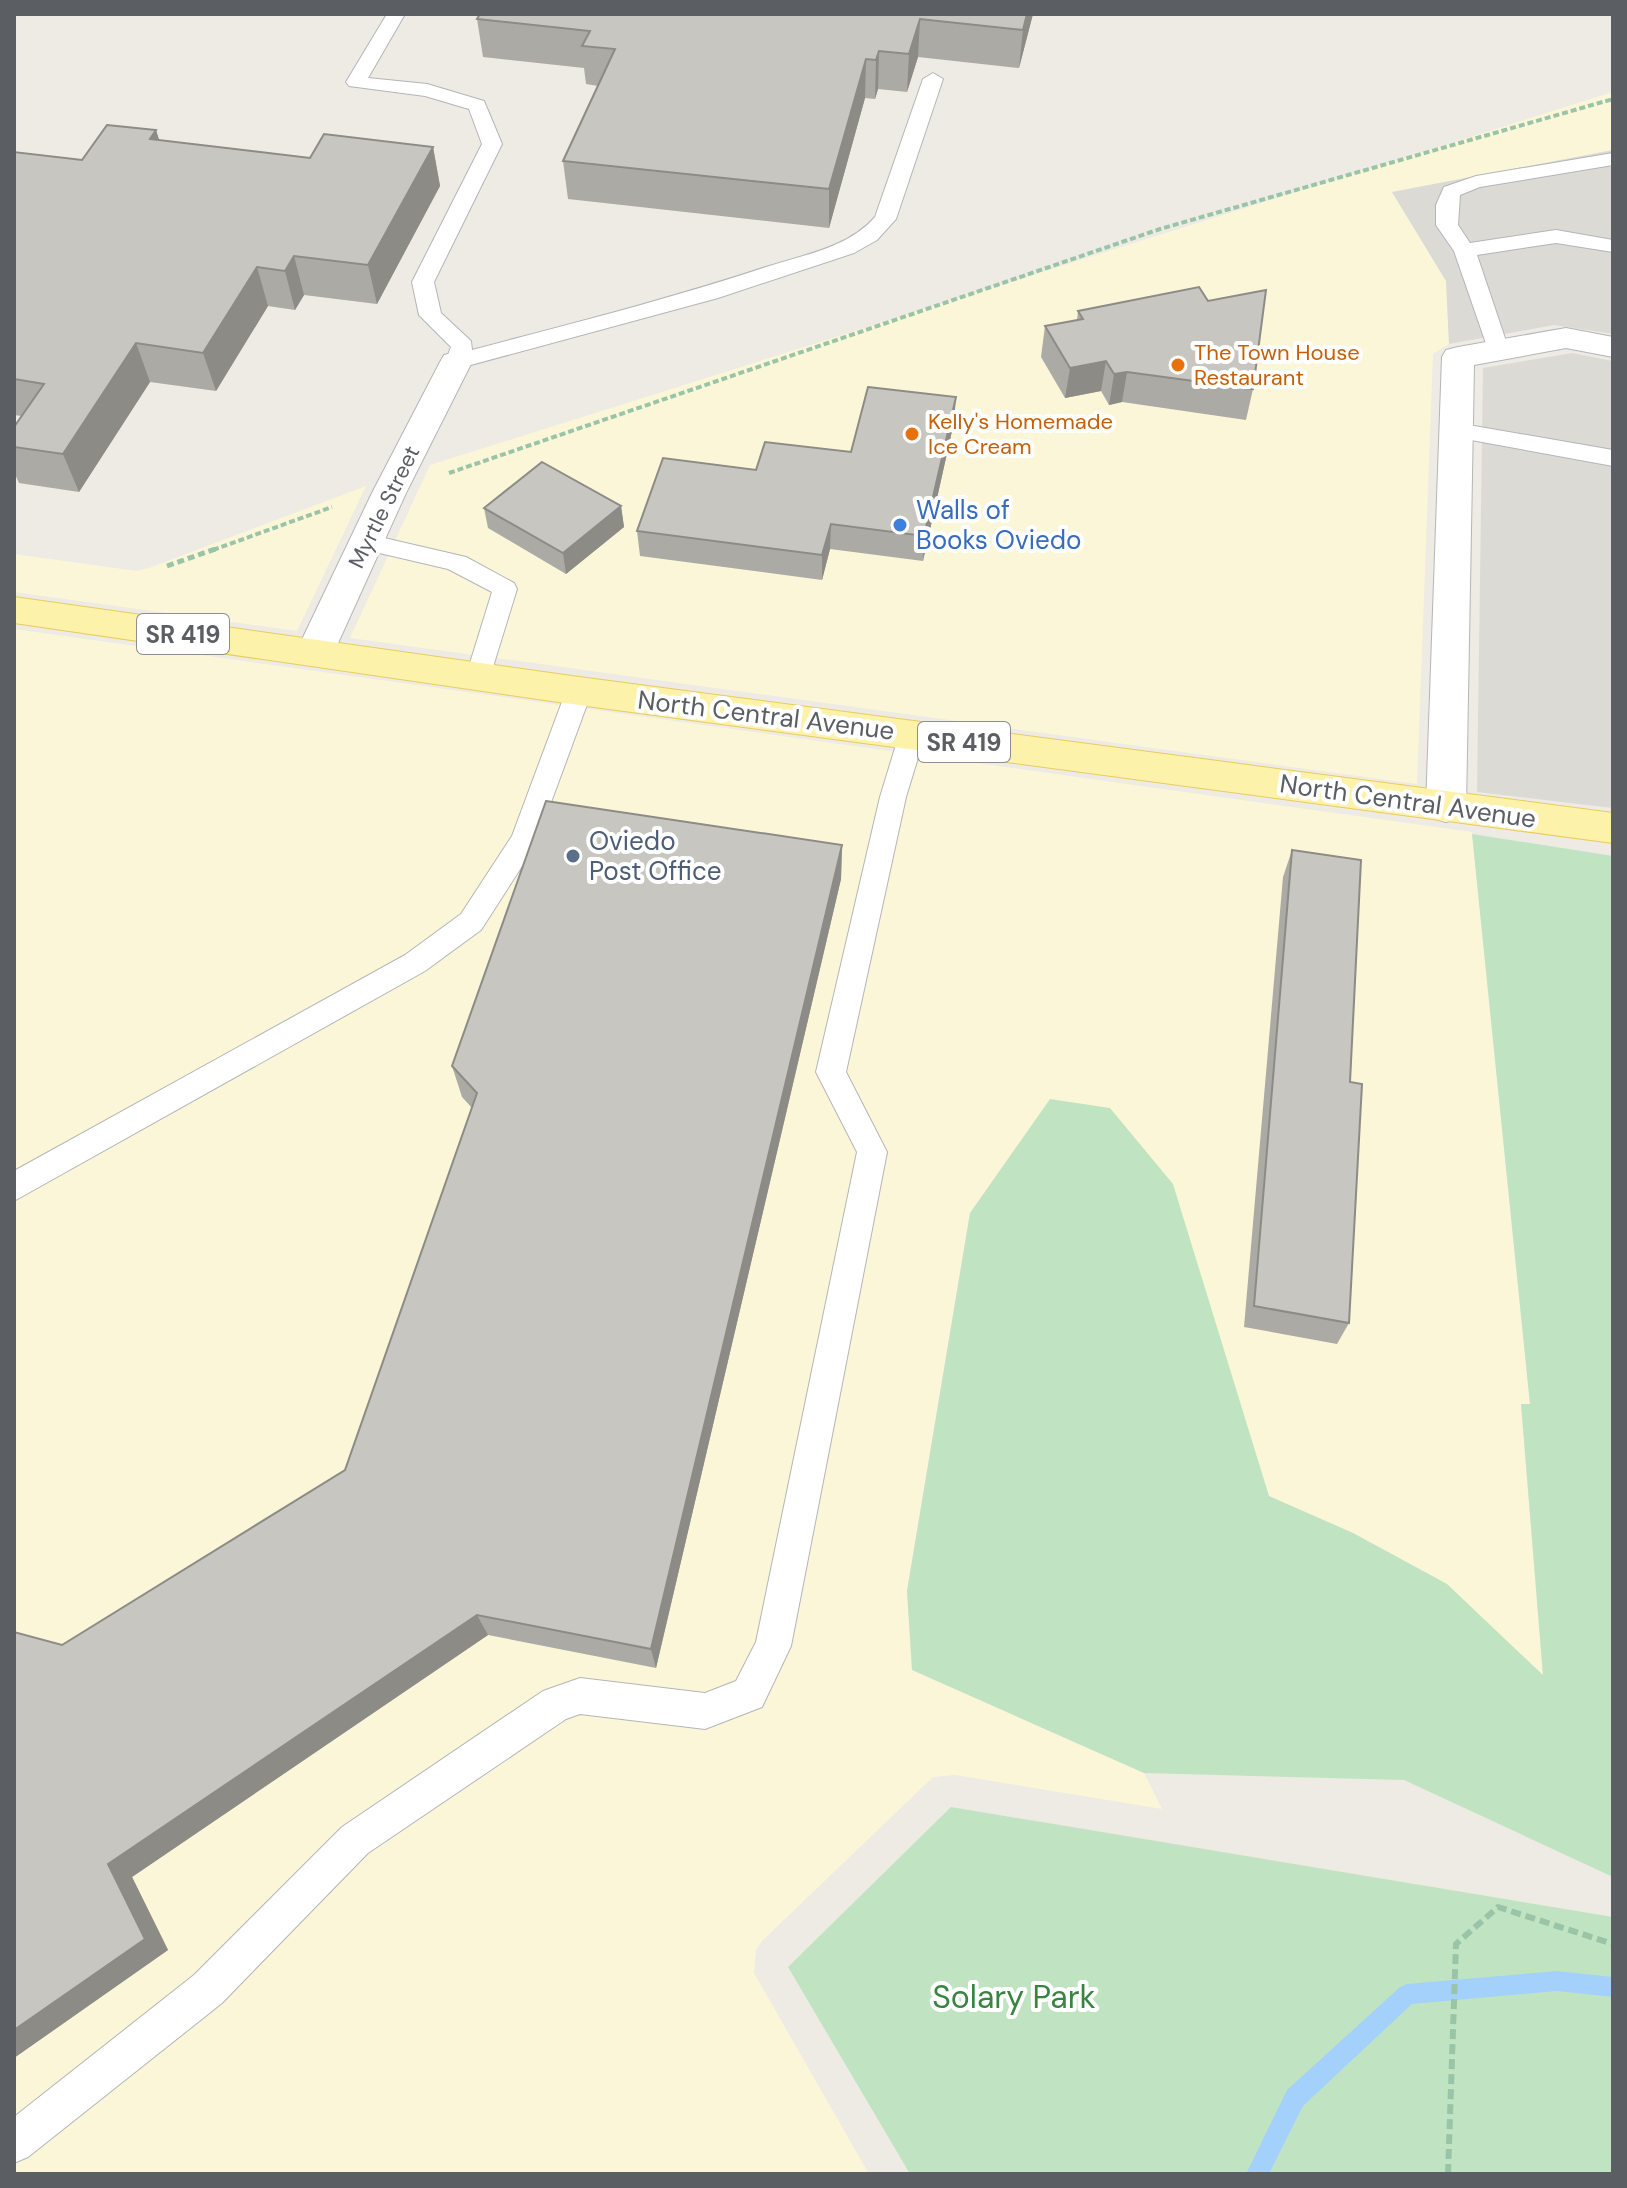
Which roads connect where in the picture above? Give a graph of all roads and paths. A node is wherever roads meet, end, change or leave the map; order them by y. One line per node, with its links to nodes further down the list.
1 (396, 14): 9 (lane)
2 (933, 79): 9 (lane)
3 (1613, 99): 12 (path)
4 (1613, 159): 6 (lane)
5 (1613, 246): 6 (lane)
6 (1465, 251): 8 (lane)
7 (1613, 347): 8 (street)
8 (1498, 350): 10 (street)
9 (456, 362): 14 (street, Myrtle Street)
10 (1457, 431): 11 (lane); 21 (street)
11 (1613, 458)
12 (448, 473)
13 (345, 504): 15 (path)
14 (367, 542): 17 (street, Myrtle Street); 18 (lane)
15 (167, 566)
16 (14, 610): 17 (main road, North Central Avenue / SR 419)
17 (315, 652): 18 (main road, North Central Avenue / SR 419)
18 (479, 676): 19 (main road, North Central Avenue / SR 419)
19 (579, 691): 20 (main road, North Central Avenue / SR 419); 23 (lane)
20 (912, 735): 21 (main road, North Central Avenue / SR 419); 25 (lane)
21 (1446, 807): 22 (main road, North Central Avenue / SR 419)
22 (1613, 828)
23 (14, 1187)
24 (1613, 1944): 26 (path)
25 (14, 2143)
26 (1448, 2174)

